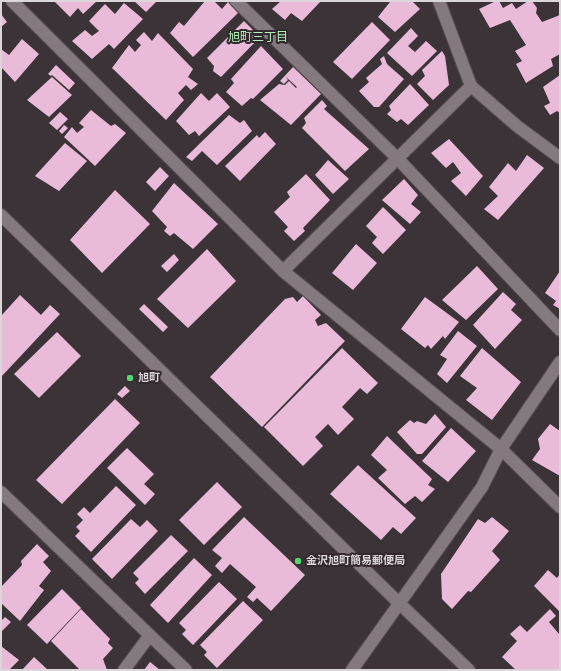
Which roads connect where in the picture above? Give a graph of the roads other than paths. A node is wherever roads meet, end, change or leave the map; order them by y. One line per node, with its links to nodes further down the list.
1 (12, 1): 8 (street)
2 (236, 1): 5 (street)
3 (439, 1): 4 (street)
4 (471, 86): 5 (street); 6 (street)
5 (397, 158): 8 (street); 9 (street)
6 (560, 158)
7 (1, 215): 14 (street)
8 (283, 271): 11 (street)
9 (560, 330)
10 (560, 362): 11 (street)
11 (500, 449): 13 (street); 14 (street)
12 (1, 492): 15 (street)
13 (560, 506)
14 (399, 603): 18 (street); 19 (street)
15 (150, 635): 16 (street); 17 (street)
16 (124, 670)
17 (186, 670)
18 (352, 670)
19 (469, 670)

